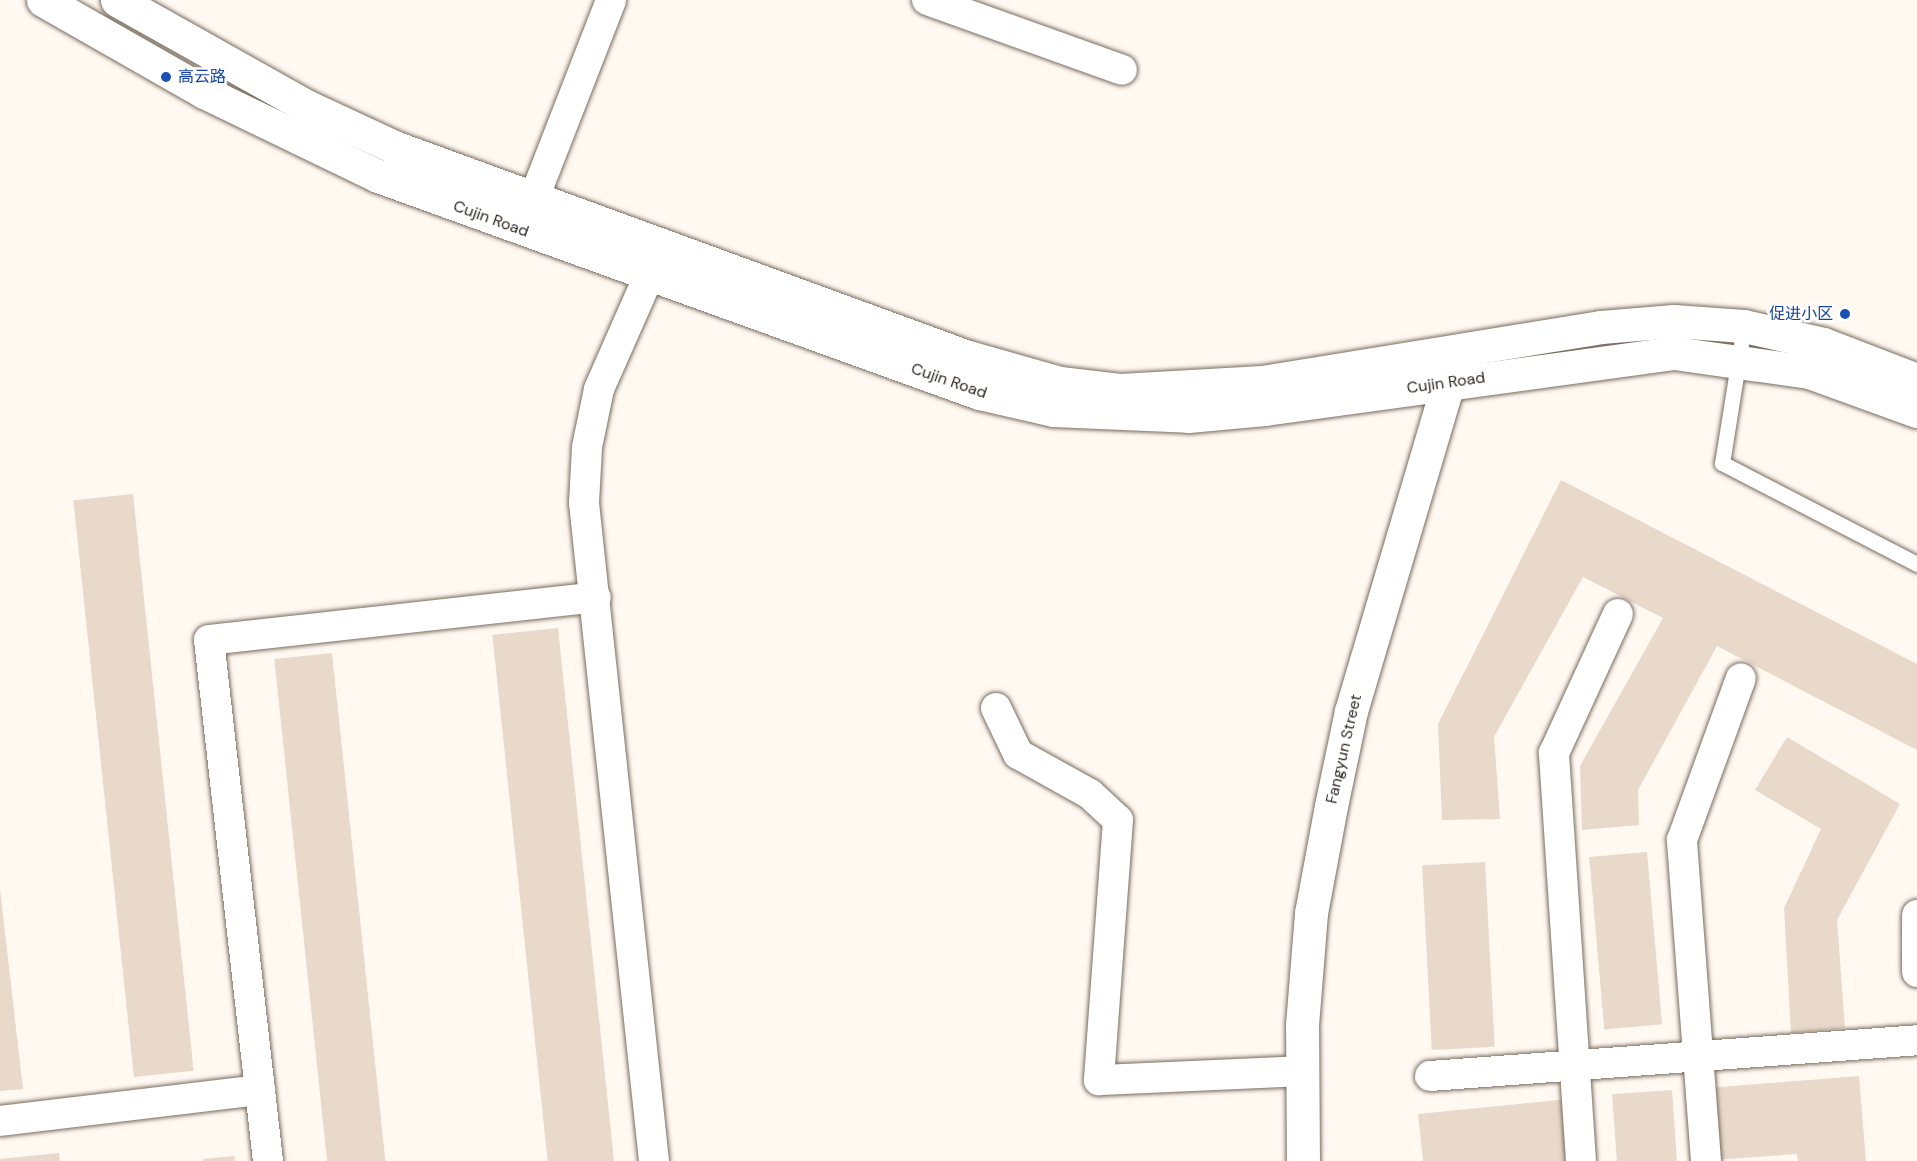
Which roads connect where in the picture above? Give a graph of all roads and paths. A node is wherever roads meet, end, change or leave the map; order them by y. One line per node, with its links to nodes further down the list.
1 (43, 0): 7 (main road, Cujin Road)
2 (117, 0): 6 (main road, Cujin Road)
3 (611, 0): 6 (street)
4 (927, 0): 5 (street)
5 (1122, 70)
6 (534, 199): 7 (street); 8 (main road, Cujin Road)
7 (522, 230): 9 (main road, Cujin Road)
8 (663, 246): 9 (street); 11 (main road, Cujin Road)
9 (649, 275): 13 (main road, Cujin Road); 16 (street)
10 (1741, 342): 11 (main road, Cujin Road); 12 (main road, Cujin Road); 13 (main road, Cujin Road); 14 (main road, Cujin Road); 15 (lane)
11 (1458, 350): 13 (main road, Fangyun Street)
12 (1917, 380)
13 (1448, 383): 25 (main road, Fangyun Street)
14 (1917, 411)
15 (1917, 564)
16 (596, 597): 27 (street); 30 (street)
17 (1618, 614): 24 (street)
18 (1741, 678): 23 (street)
19 (996, 708): 25 (street)
20 (1917, 915): 21 (street)
21 (1917, 972)
22 (1917, 1041): 23 (street)
23 (1698, 1056): 24 (street); 33 (street)
24 (1575, 1065): 26 (street); 32 (street)
25 (1302, 1071): 31 (main road, Fangyun Street)
26 (1430, 1076)
27 (260, 1090): 28 (street); 29 (street)
28 (0, 1121)
29 (268, 1161)
30 (654, 1161)
31 (1303, 1161)
32 (1581, 1161)
33 (1706, 1161)

